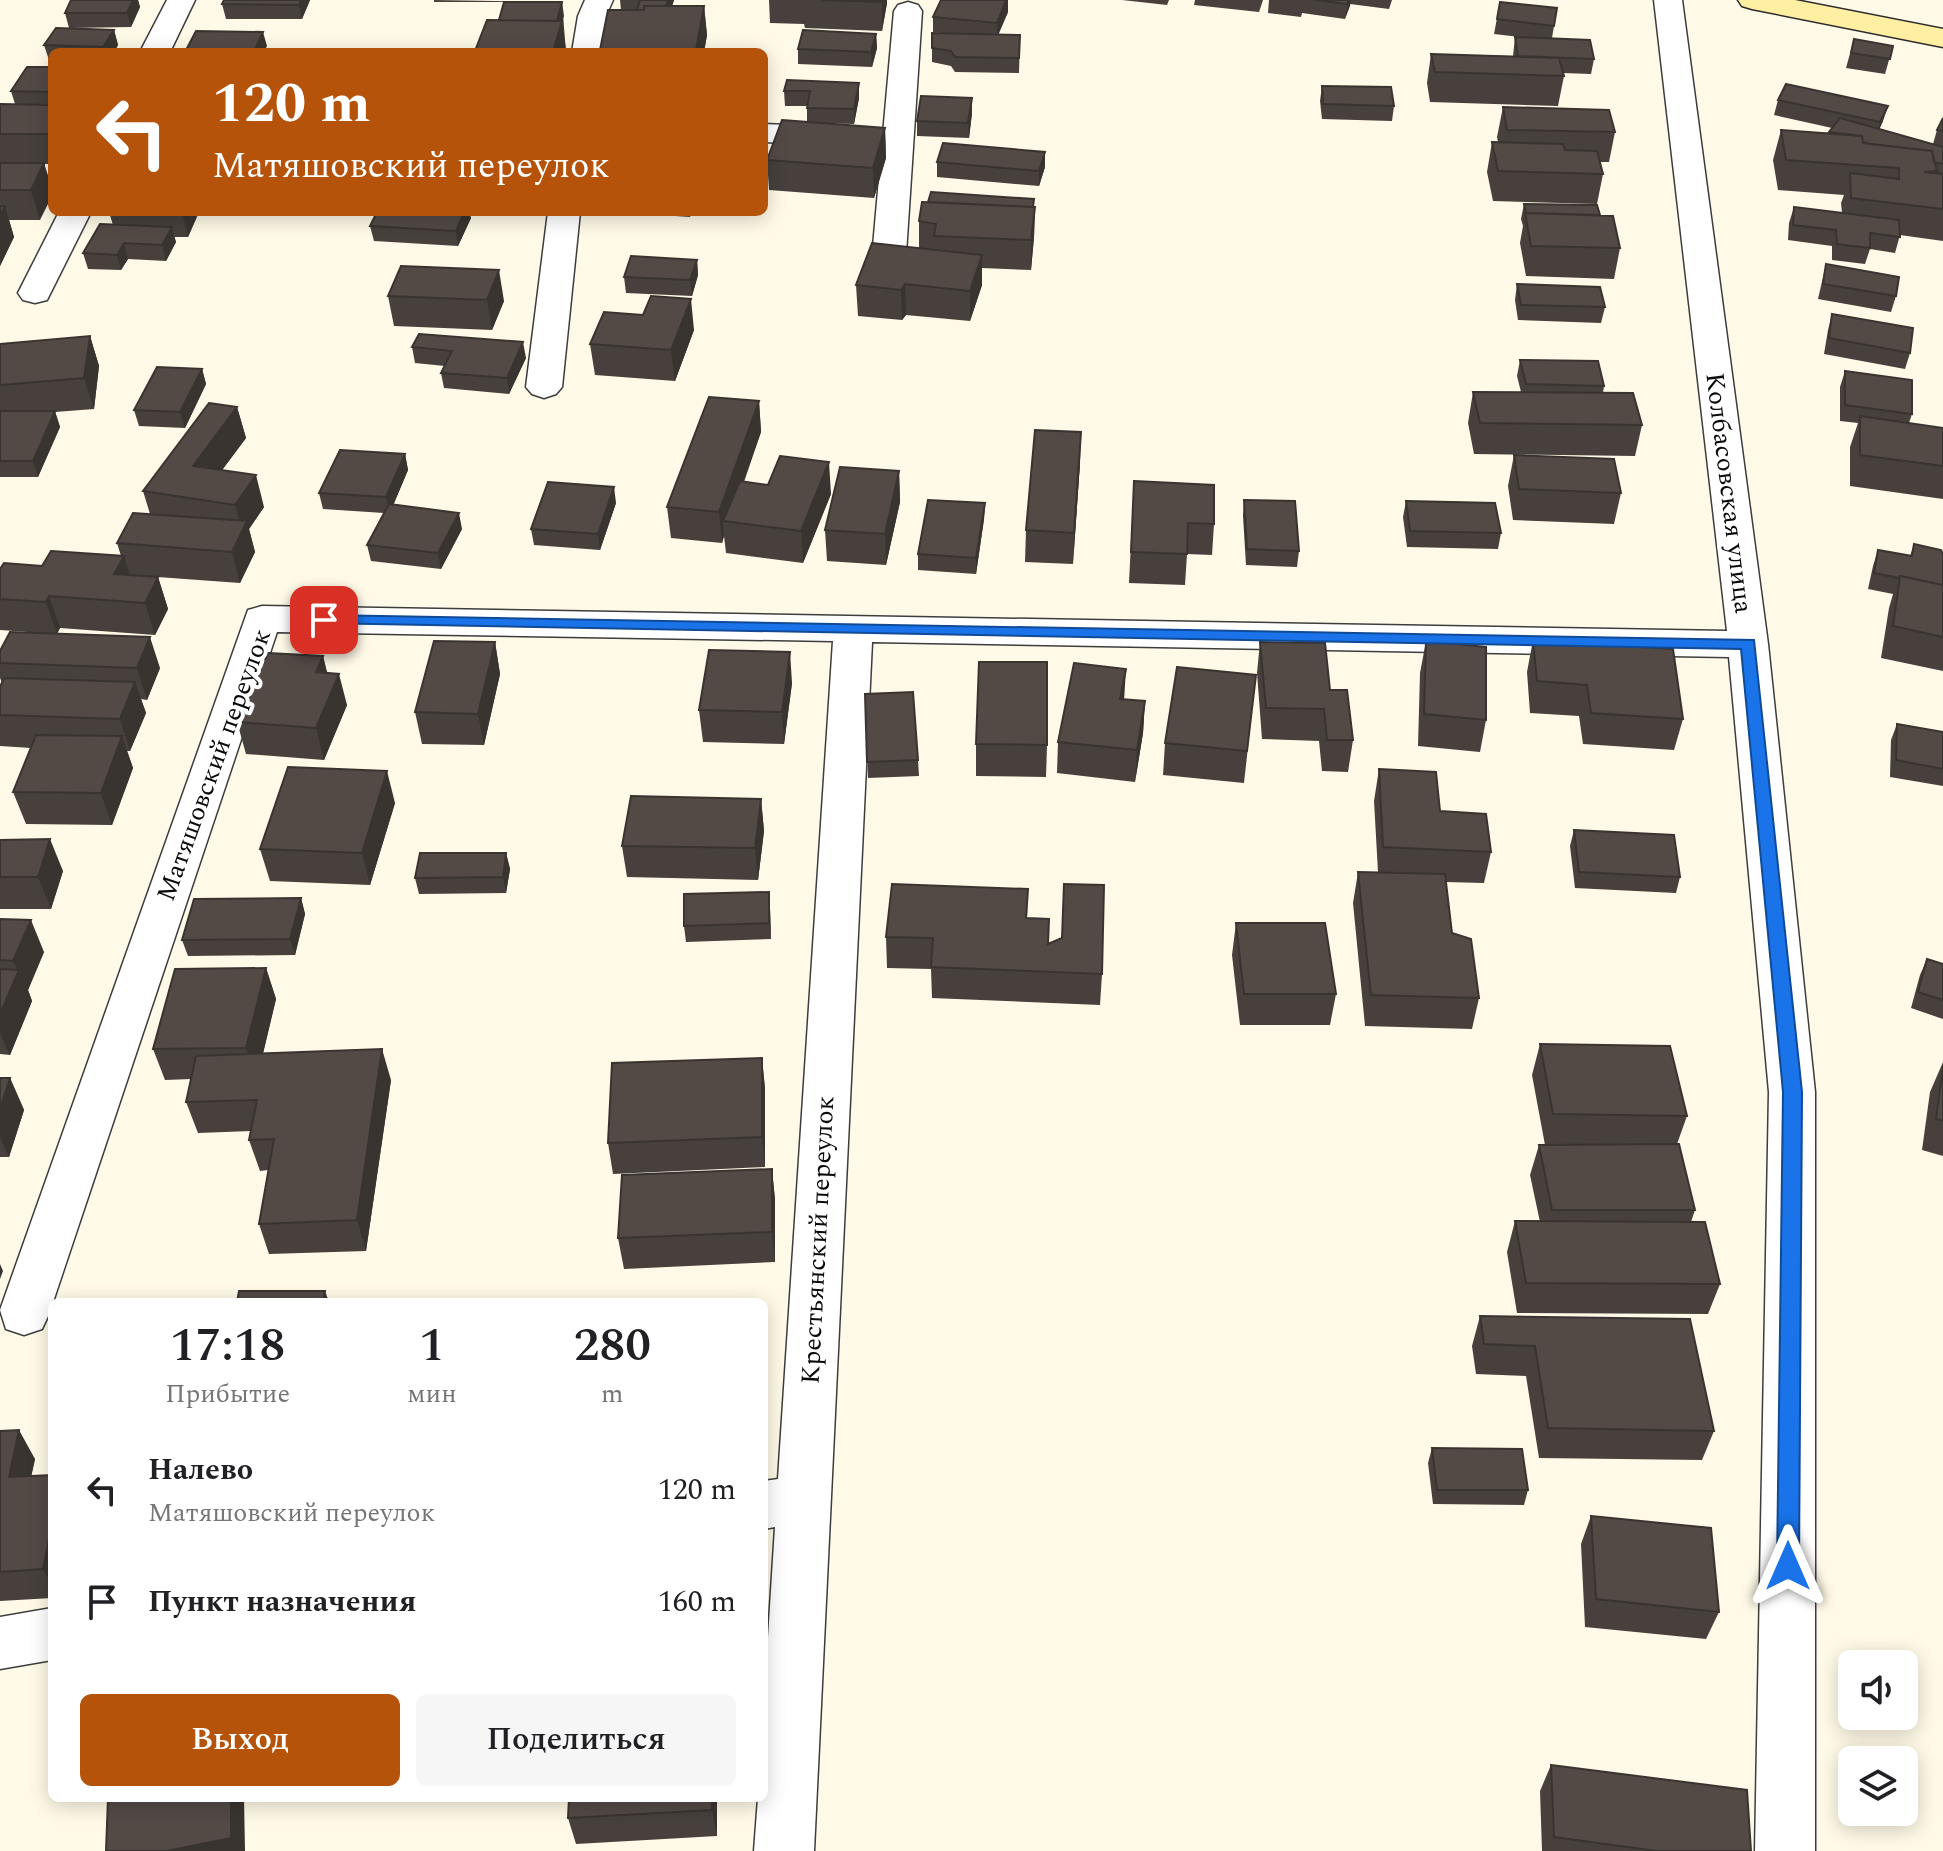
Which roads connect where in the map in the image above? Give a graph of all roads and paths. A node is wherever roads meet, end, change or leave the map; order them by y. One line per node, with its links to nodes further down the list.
1 (181, 0): 7 (street)
2 (599, 0): 8 (street)
3 (1668, 0): 17 (street, Колбасовская улица)
4 (1752, 0): 6 (main road)
5 (908, 11): 10 (street)
6 (1943, 38)
7 (157, 48)
8 (588, 48)
9 (768, 133): 10 (street)
10 (898, 138): 13 (street)
11 (73, 216): 14 (street)
12 (563, 216): 15 (street)
13 (888, 269)
14 (35, 293)
15 (544, 387)
16 (853, 629): 17 (street, Матяшовский переулок); 18 (street, Матяшовский переулок); 19 (street, Крестьянский переулок)
17 (1748, 644): 23 (street, Колбасовская улица)
18 (24, 1314)
19 (784, 1502): 22 (street, Крестьянский переулок)
20 (48, 1635): 21 (street)
21 (0, 1643)
22 (784, 1851)
23 (1785, 1851)

